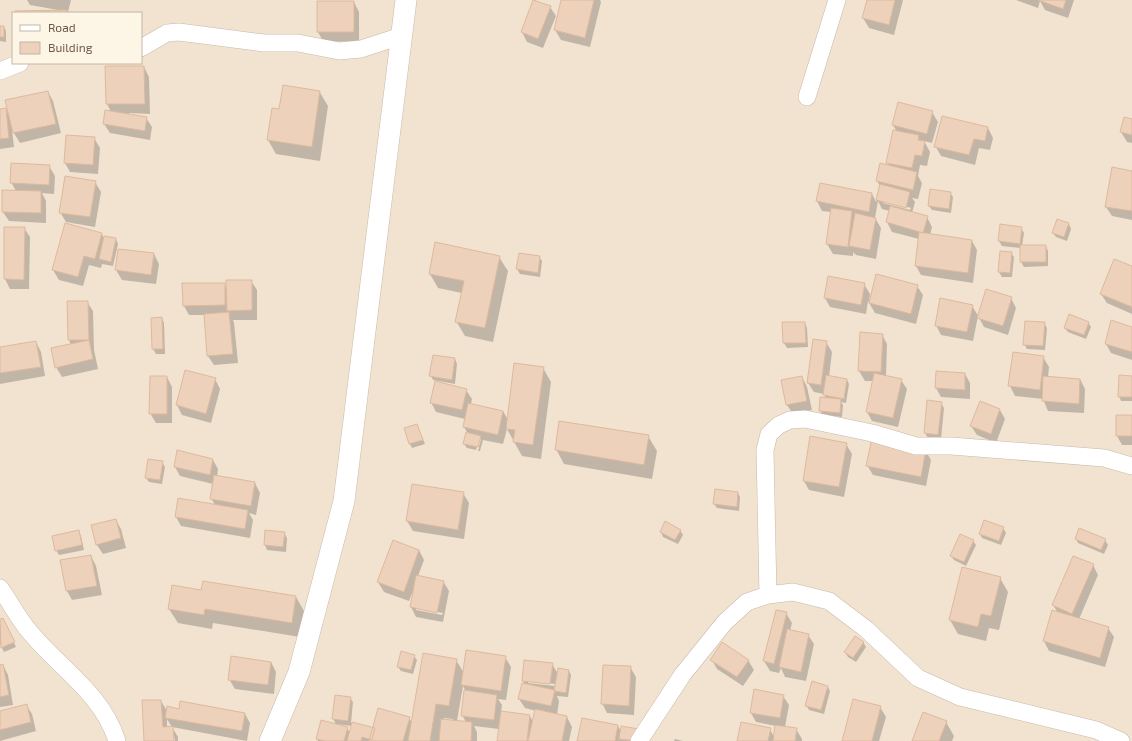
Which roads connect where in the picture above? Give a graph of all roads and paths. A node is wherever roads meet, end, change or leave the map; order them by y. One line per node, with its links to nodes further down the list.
1 (406, 0): 3 (street)
2 (837, 0): 7 (street)
3 (401, 36): 4 (street); 12 (street)
4 (142, 48)
5 (18, 64): 6 (street)
6 (0, 71)
7 (807, 97)
8 (1132, 466): 10 (street)
9 (0, 588): 11 (street)
10 (768, 595): 13 (street); 14 (street)
11 (116, 741)
12 (270, 741)
13 (639, 741)
14 (1121, 741)

